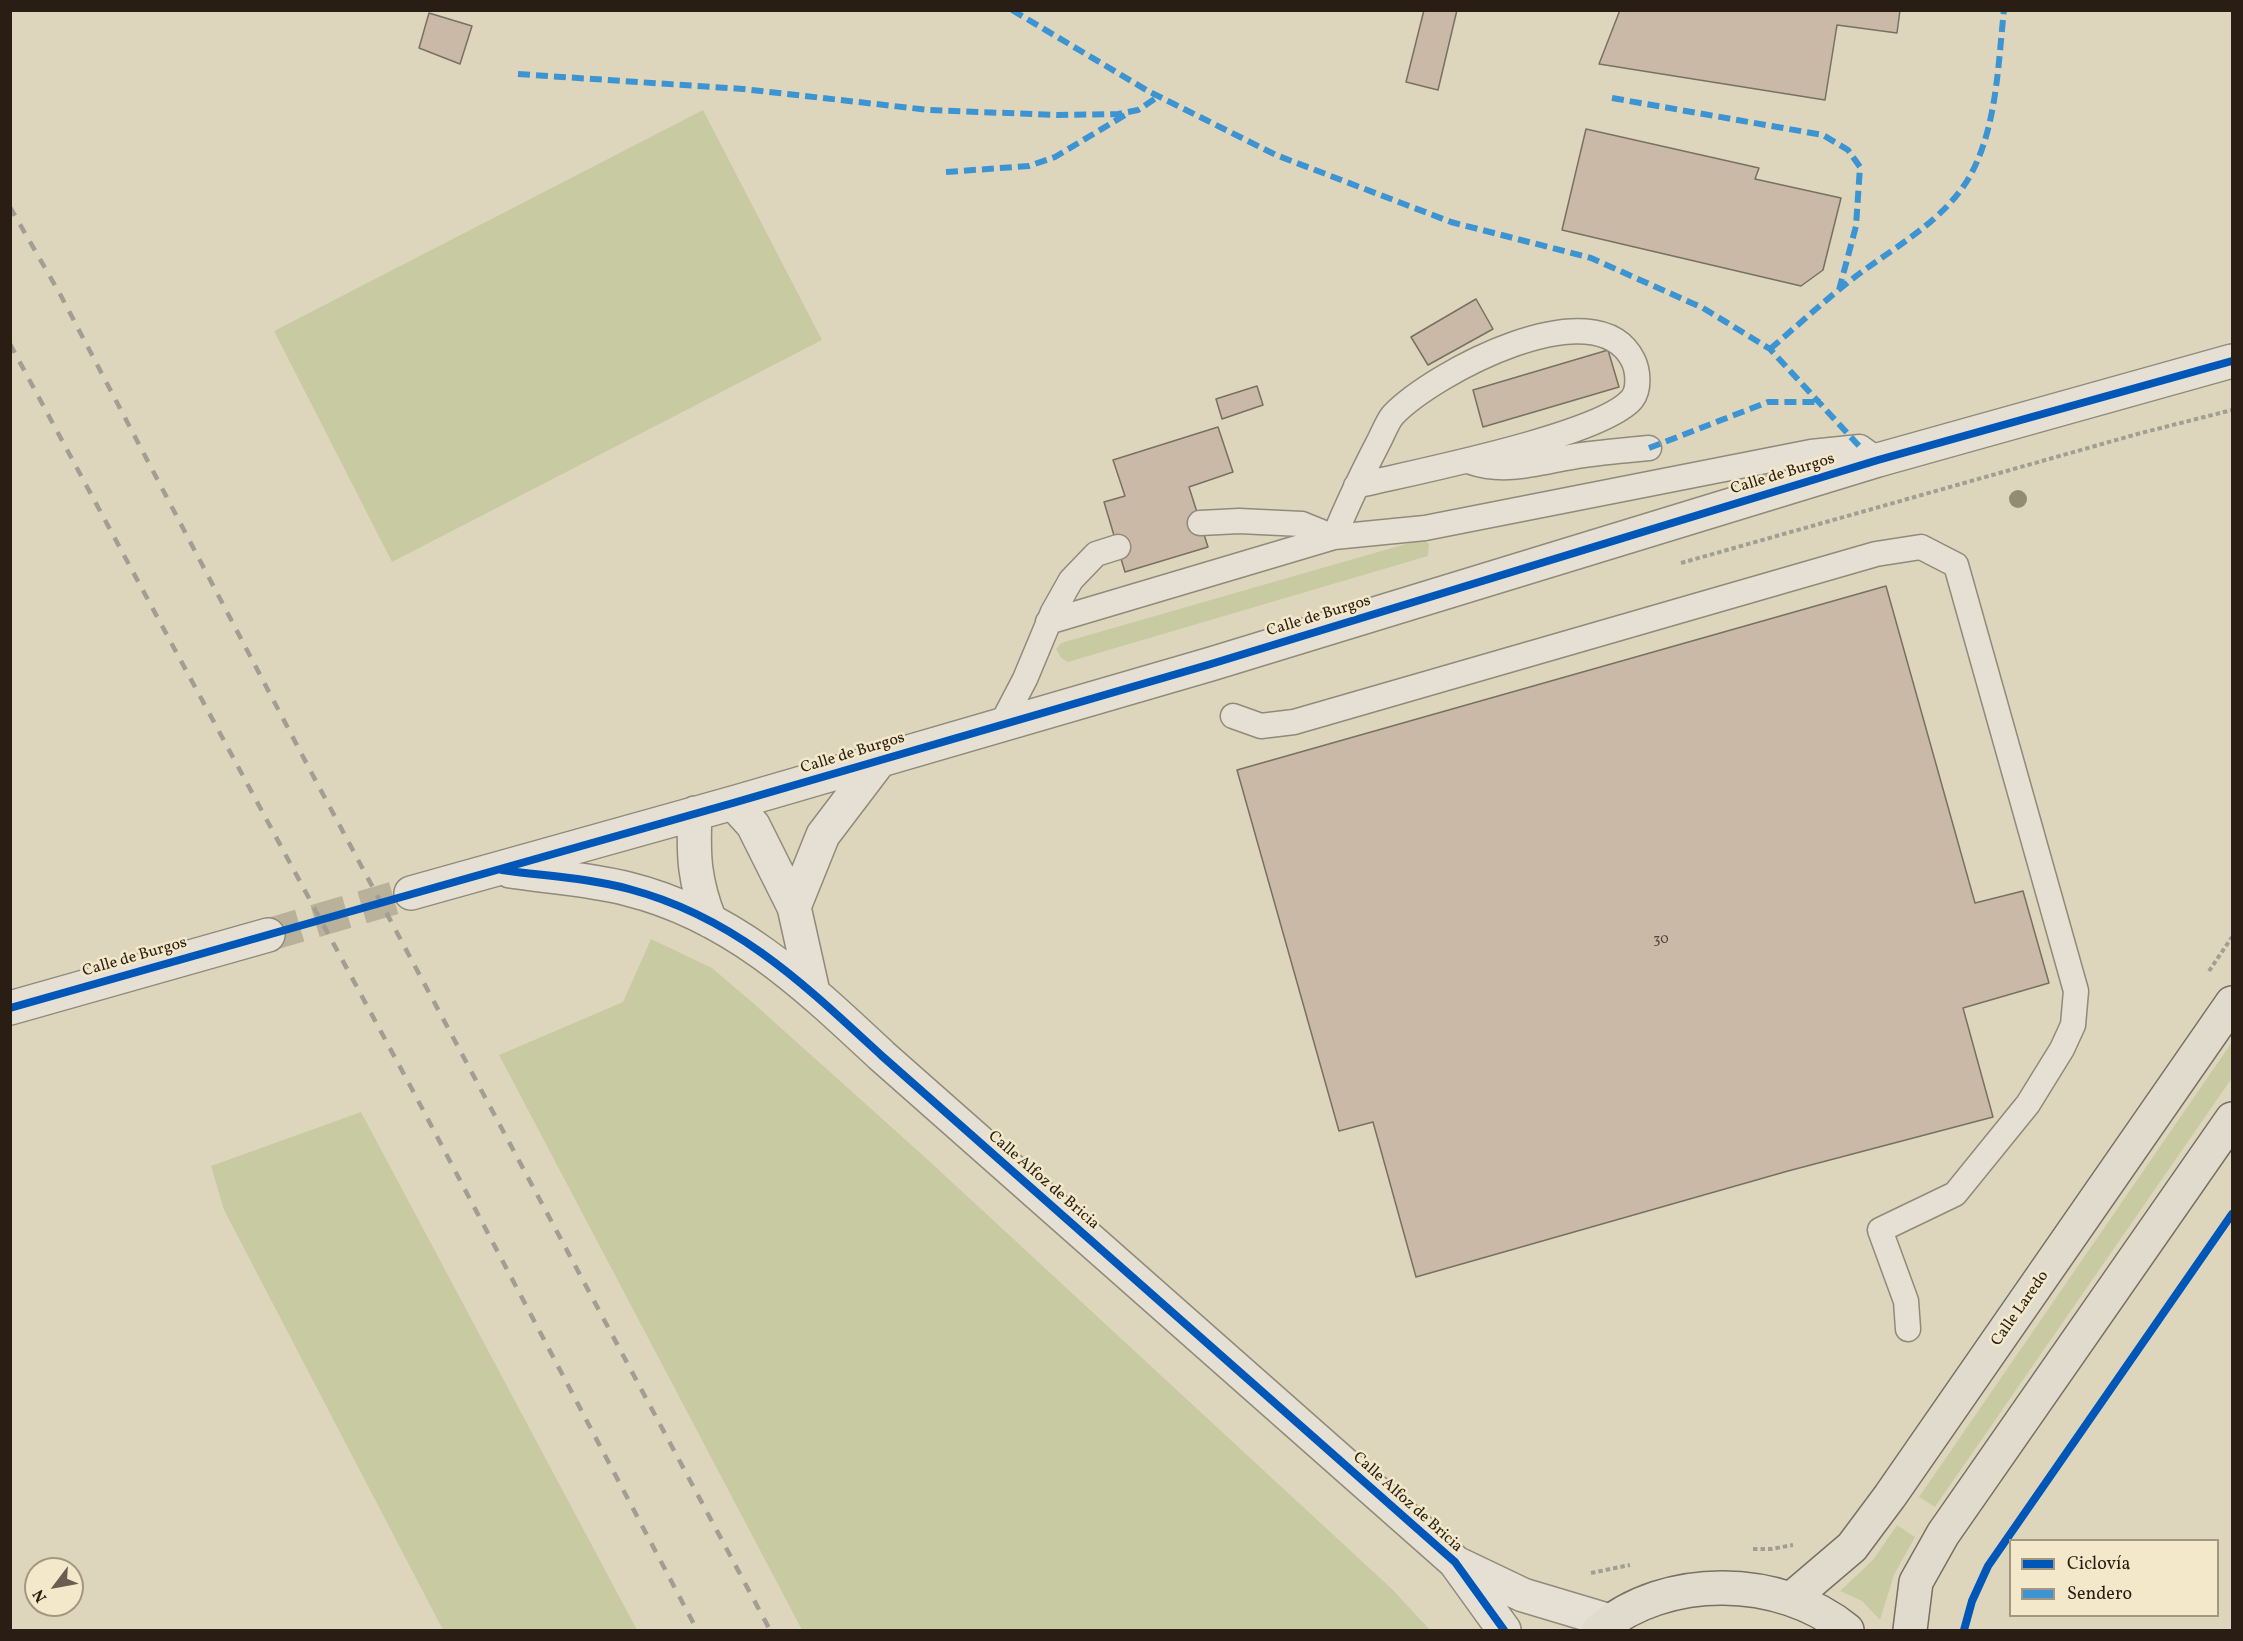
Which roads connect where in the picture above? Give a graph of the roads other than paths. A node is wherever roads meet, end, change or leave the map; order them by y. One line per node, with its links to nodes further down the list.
1 (2232, 361): 4 (street, Calle de Burgos)
2 (1649, 448): 3 (lane)
3 (1466, 460): 5 (lane); 5 (lane)
4 (1878, 460): 7 (lane); 11 (street, Calle de Burgos)
5 (1356, 486): 7 (lane)
6 (1200, 523): 7 (lane)
7 (1334, 537): 9 (lane)
8 (1118, 546): 9 (lane)
9 (1048, 622): 11 (lane)
10 (1233, 716): 24 (lane)
11 (1002, 723): 12 (street, Calle de Burgos)
12 (880, 760): 13 (street, Calle de Burgos); 17 (street)
13 (733, 803): 14 (street, Calle de Burgos); 17 (street)
14 (695, 813): 15 (street, Calle de Burgos); 18 (street)
15 (496, 870): 16 (street, Calle de Burgos); 18 (street, Calle Alfoz de Bricia)
16 (411, 893)
17 (794, 907): 20 (street)
18 (710, 921): 20 (street, Calle Alfoz de Bricia)
19 (268, 935): 22 (street, Calle de Burgos)
20 (813, 992): 25 (street, Calle Alfoz de Bricia)
21 (2232, 1003): 26 (main road, Calle Laredo)
22 (10, 1008)
23 (2232, 1119): 30 (main road)
24 (1908, 1329)
25 (1455, 1562): 27 (street, Calle Alfoz de Bricia); 28 (street, Calle Alfoz de Bricia)
26 (1791, 1599): 27 (main road); 29 (main road)
27 (1604, 1626)
28 (1504, 1630)
29 (1847, 1630)
30 (1910, 1630)

